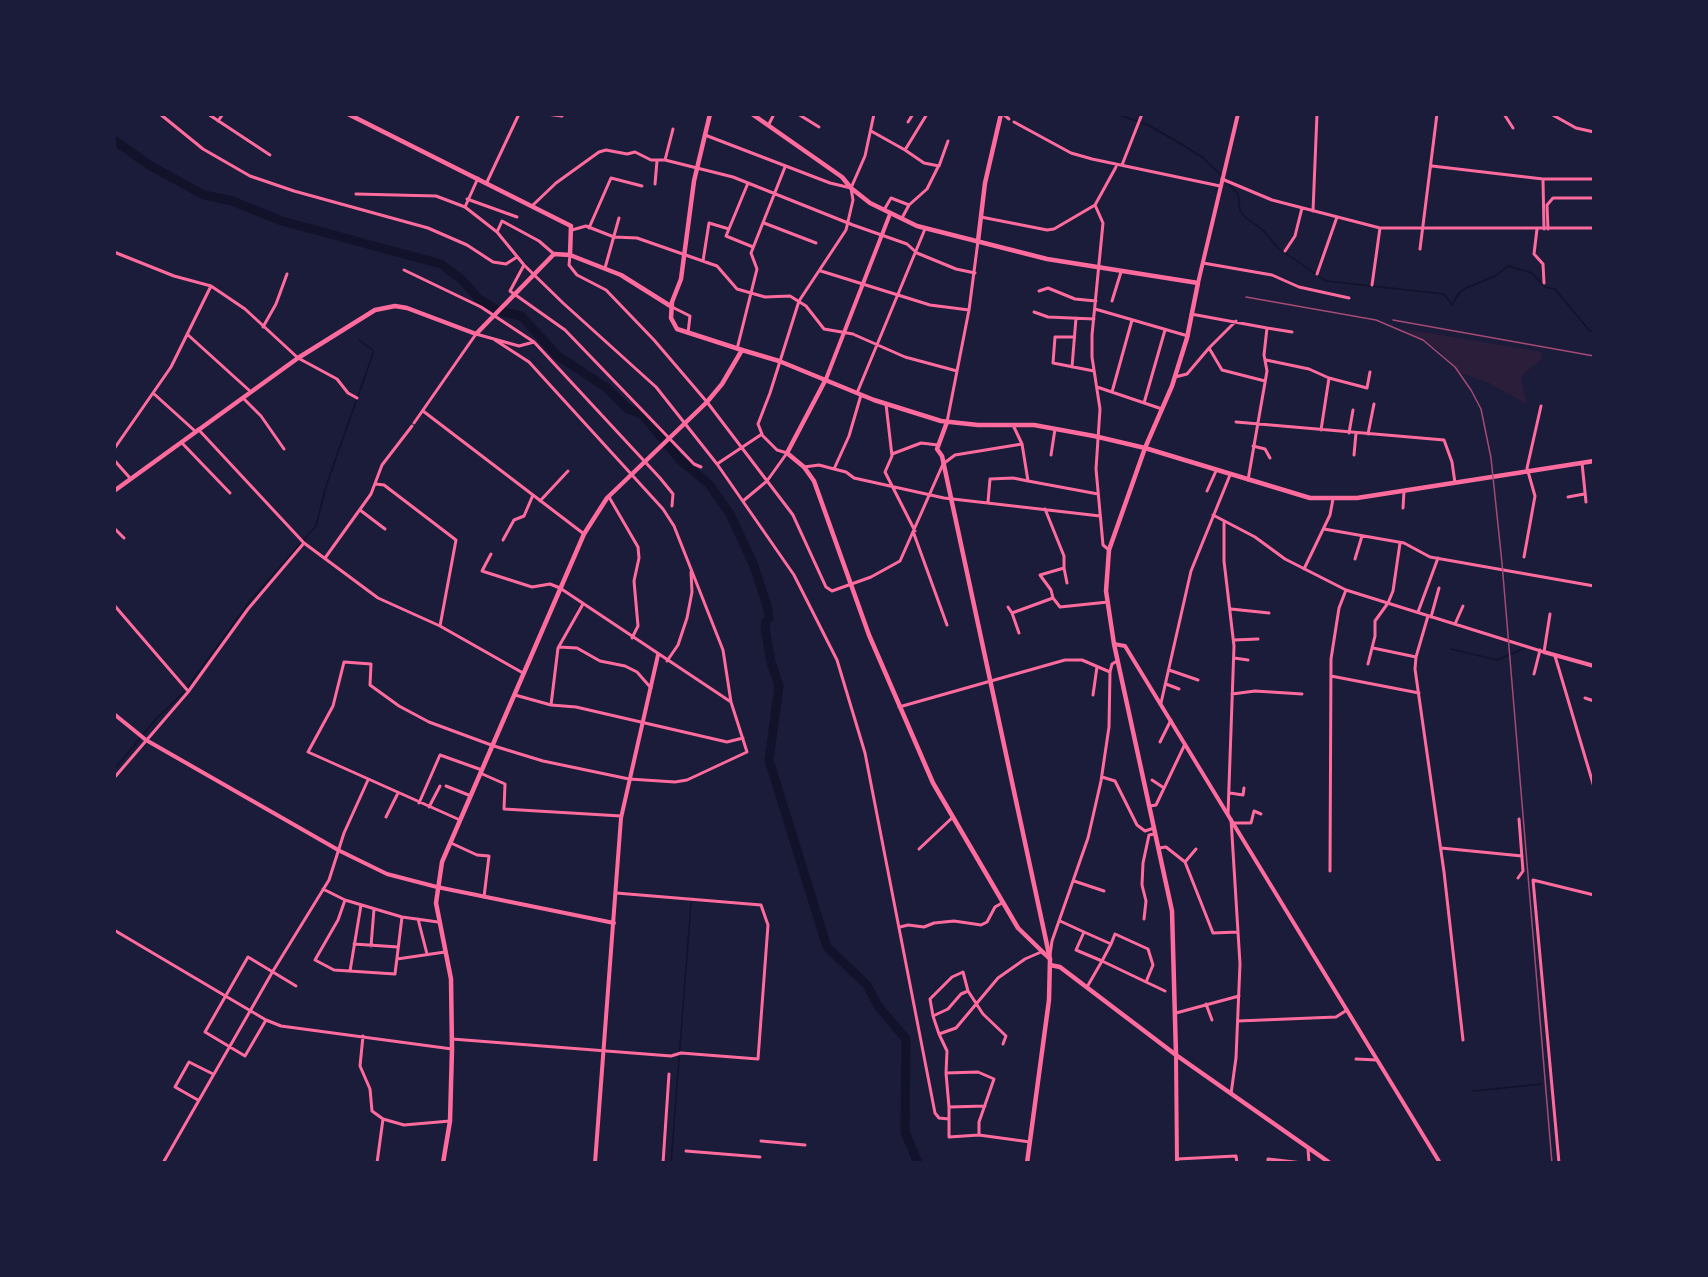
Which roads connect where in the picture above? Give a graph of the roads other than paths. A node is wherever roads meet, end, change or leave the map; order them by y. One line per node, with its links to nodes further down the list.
1 (160, 114): 97 (street)
2 (208, 114): 25 (street)
3 (223, 114): 25 (street)
4 (519, 114): 50 (street)
5 (525, 114): 6 (street)
6 (532, 114)
7 (546, 114): 23 (street)
8 (710, 114): 34 (main road)
9 (752, 114): 28 (main road)
10 (774, 114): 28 (street)
11 (798, 114): 29 (street)
12 (874, 114): 32 (street)
13 (914, 114): 26 (street)
14 (927, 114): 36 (street)
15 (1002, 114): 24 (street); 69 (main road)
16 (1143, 114): 42 (street)
17 (1238, 114): 47 (street)
18 (1317, 114): 66 (street)
19 (1437, 114): 43 (street)
20 (1504, 114): 30 (street)
21 (1551, 114): 33 (street)
22 (352, 115): 46 (main road)
23 (562, 116)
24 (1010, 119)
25 (218, 121): 37 (street)
26 (908, 122)
27 (1014, 122): 41 (street)
28 (769, 124): 55 (main road)
29 (819, 127)
30 (1513, 128)
31 (673, 129): 38 (street)
32 (871, 131): 36 (street); 55 (street)
33 (1594, 132)
34 (705, 135): 44 (street); 45 (main road)
35 (948, 141): 40 (street)
36 (905, 150): 40 (street)
37 (270, 155)
38 (665, 160): 39 (street); 45 (street)
39 (657, 161): 52 (street); 60 (street)
40 (939, 166): 61 (street)
41 (1116, 166): 42 (street); 62 (street)
42 (1122, 166): 54 (street)
43 (1432, 166): 48 (street); 83 (street)
44 (785, 167): 55 (street); 57 (street)
45 (697, 168): 51 (street); 95 (main road)
46 (478, 178): 50 (main road); 59 (street)
47 (1222, 179): 54 (street); 64 (street)
48 (1543, 179): 49 (street); 81 (street)
49 (1594, 179)
50 (487, 182): 60 (main road)
51 (748, 183): 57 (street); 78 (street)
52 (655, 184)
53 (642, 186): 75 (street)
54 (1220, 186): 99 (street)
55 (851, 188): 65 (main road); 73 (street)
56 (356, 194): 63 (street)
57 (776, 195): 73 (street); 74 (street)
58 (1594, 198): 81 (street)
59 (467, 199): 63 (street); 68 (street)
60 (533, 205): 82 (main road)
61 (909, 205): 65 (street); 72 (street)
62 (1095, 205): 69 (street); 101 (street)
63 (465, 207): 84 (street)
64 (1302, 208): 66 (street); 91 (street)
65 (884, 211): 67 (main road)
66 (1313, 211): 70 (street)
67 (890, 214): 72 (main road); 85 (street)
68 (517, 217)
69 (981, 217): 87 (main road)
70 (1337, 217): 76 (street); 109 (street)
71 (619, 218): 86 (street)
72 (901, 219): 79 (main road)
73 (847, 221): 85 (street); 104 (street)
74 (764, 223): 88 (street); 89 (street)
75 (589, 228): 82 (street); 86 (street)
76 (1380, 228): 83 (street); 113 (street)
77 (1594, 228): 81 (street)
78 (729, 229): 89 (street); 98 (street)
79 (925, 229): 87 (main road); 93 (street)
80 (1537, 229): 81 (street); 83 (street); 111 (street)
81 (1546, 229)
82 (572, 230): 96 (main road)
83 (1424, 230): 90 (street)
84 (497, 232): 94 (street); 97 (street)
85 (880, 235): 93 (street); 112 (street)
86 (614, 237): 95 (street); 102 (street)
87 (978, 241): 101 (main road); 107 (street)
88 (816, 243)
89 (753, 247): 116 (street)
90 (1420, 249)
91 (1285, 251)
92 (114, 252): 114 (street)
93 (917, 253): 107 (street); 117 (street)
94 (554, 254): 96 (main road); 108 (main road)
95 (684, 254): 98 (street); 122 (main road)
96 (570, 255): 102 (main road); 164 (street)
97 (517, 257): 100 (street)
98 (703, 261): 116 (street)
99 (1202, 262): 110 (street); 118 (street)
100 (524, 265): 108 (street); 204 (street)
101 (1098, 267): 105 (main road); 120 (street)
102 (605, 268): 122 (main road)
103 (404, 270): 142 (street)
104 (820, 270): 112 (street); 119 (street)
105 (1121, 272): 110 (main road); 121 (street)
106 (287, 273): 131 (street)
107 (975, 273): 124 (street)
108 (532, 274): 136 (main road); 174 (street)
109 (1317, 274)
110 (1198, 283): 126 (main road)
111 (1544, 283)
112 (864, 284): 117 (street); 134 (street)
113 (1372, 285)
114 (211, 286): 131 (street); 138 (street)
115 (1039, 291): 120 (street)
116 (751, 293): 119 (street); 145 (street)
117 (899, 294): 124 (street); 143 (street)
118 (1349, 298)
119 (799, 301): 134 (street); 148 (street)
120 (1096, 301): 123 (street)
121 (1112, 301)
122 (672, 307): 137 (main road); 137 (street)
123 (1095, 309): 128 (street); 129 (street)
124 (969, 310): 150 (street)
125 (1034, 312): 127 (street)
126 (1191, 314): 130 (street); 139 (main road)
127 (1076, 318): 128 (street); 140 (street)
128 (1094, 319): 151 (street)
129 (1132, 320): 133 (street); 159 (street)
130 (1236, 321): 132 (street); 144 (street)
131 (263, 327): 146 (street)
132 (1267, 328): 135 (street); 147 (street)
133 (1165, 329): 139 (street); 165 (street)
134 (845, 330): 143 (street); 155 (street)
135 (1292, 332)
136 (478, 333): 141 (street); 146 (main road); 171 (street)
137 (688, 333): 145 (main road)
138 (187, 334): 158 (street); 160 (street)
139 (1188, 336): 153 (main road)
140 (1074, 337): 149 (street); 149 (street)
141 (495, 340): 142 (street); 210 (street)
142 (534, 342): 235 (street)
143 (877, 344): 150 (street); 161 (street)
144 (1209, 348): 153 (street); 156 (street)
145 (740, 350): 148 (main road); 164 (main road)
146 (298, 358): 158 (main road); 163 (street)
147 (1266, 360): 154 (street); 156 (street)
148 (779, 361): 155 (main road); 182 (street)
149 (1072, 367): 151 (street)
150 (957, 371): 172 (street)
151 (1094, 371): 157 (street)
152 (1371, 372): 154 (street)
153 (1175, 377): 169 (main road)
154 (1329, 378): 179 (street)
155 (825, 379): 161 (main road); 194 (main road)
156 (1265, 381): 176 (street)
157 (1097, 387): 159 (street); 184 (street)
158 (251, 392): 162 (main road)
159 (1112, 392): 165 (street)
160 (153, 393): 178 (street); 186 (street)
161 (859, 394): 166 (main road); 206 (street)
162 (243, 398): 178 (main road); 193 (street)
163 (357, 398)
164 (708, 402): 174 (main road); 189 (street)
165 (1144, 403): 169 (street)
166 (886, 404): 172 (main road); 195 (street)
167 (1374, 404): 183 (street)
168 (1542, 406): 209 (street)
169 (1162, 409): 191 (main road)
170 (1353, 410): 180 (street)
171 (423, 411): 217 (street); 225 (street)
172 (947, 422): 175 (main road); 188 (main road)
173 (1236, 422): 176 (street)
174 (684, 424): 202 (street); 210 (main road)
175 (1013, 425): 177 (main road); 187 (street)
176 (1256, 425): 179 (street); 190 (street)
177 (1055, 429): 184 (main road); 196 (street)
178 (197, 430): 185 (main road); 250 (street)
179 (1321, 430): 180 (street)
180 (1349, 433): 181 (street)
181 (1356, 433): 183 (street); 197 (street)
182 (762, 434): 189 (street); 194 (street)
183 (1368, 434): 216 (street)
184 (1097, 437): 191 (main road); 223 (street)
185 (181, 441): 212 (main road); 222 (street)
186 (115, 443): 192 (street)
187 (1022, 444): 203 (street); 215 (street)
188 (938, 445): 195 (street); 203 (main road)
189 (742, 446): 202 (street); 214 (street)
190 (1253, 446): 198 (street); 213 (street)
191 (1145, 448): 208 (main road); 252 (main road)
192 (114, 449)
193 (284, 449)
194 (786, 453): 205 (main road); 214 (street)
195 (892, 454): 218 (street)
196 (1051, 455)
197 (1354, 455)
198 (1270, 458)
199 (114, 460): 212 (street)
200 (1594, 461): 201 (main road)
201 (1582, 463): 209 (main road); 224 (street)
202 (717, 464): 232 (street)
203 (943, 464): 226 (street); 229 (main road)
204 (701, 467)
205 (804, 467): 206 (street); 262 (main road)
206 (834, 469): 218 (street)
207 (568, 471): 231 (street)
208 (1216, 471): 211 (main road); 220 (street)
209 (1527, 472): 216 (main road); 254 (street)
210 (631, 475): 227 (main road); 258 (street)
211 (1230, 475): 213 (main road); 239 (street)
212 (130, 478): 219 (main road)
213 (1248, 480): 230 (main road)
214 (767, 481): 232 (street); 262 (street)
215 (1028, 482): 223 (street); 233 (street)
216 (1455, 483): 221 (main road)
217 (376, 484): 238 (street); 282 (street)
218 (891, 485): 226 (street); 245 (street)
219 (114, 491)
220 (1207, 491)
221 (1404, 491): 230 (main road); 236 (street)
222 (230, 493)
223 (1098, 494): 240 (street)
224 (1584, 494): 228 (street); 234 (street)
225 (533, 495): 231 (street); 249 (street)
226 (930, 495): 229 (street); 245 (street)
227 (609, 497): 246 (main road); 284 (street)
228 (1568, 497)
229 (949, 498): 233 (street); 307 (main road)
230 (1333, 499): 244 (street)
231 (540, 501): 246 (street)
232 (743, 501): 384 (street)
233 (988, 502): 237 (street)
234 (1586, 502)
235 (672, 506)
236 (1403, 508)
237 (1045, 509): 240 (street); 259 (street)
238 (360, 510): 243 (street); 255 (street)
239 (1213, 515): 241 (street); 301 (street)
240 (1100, 516): 252 (street)
241 (1224, 523): 260 (street); 274 (street)
242 (114, 528): 248 (street)
243 (385, 529)
244 (1324, 529): 247 (street); 260 (street)
245 (914, 532): 262 (street); 281 (street)
246 (584, 534): 264 (main road)
247 (1362, 536): 251 (street); 257 (street)
248 (124, 538)
249 (503, 540)
250 (304, 543): 255 (street); 311 (street)
251 (1400, 543): 256 (street); 269 (street)
252 (1109, 550): 268 (main road)
253 (491, 554): 264 (street)
254 (1524, 557)
255 (325, 558): 282 (street)
256 (1437, 558): 263 (street); 275 (street)
257 (1355, 560)
258 (690, 568): 297 (street); 319 (street)
259 (1064, 568): 261 (street); 267 (street)
260 (1304, 569): 266 (street)
261 (1067, 584)
262 (852, 585): 322 (main road)
263 (1594, 586)
264 (560, 588): 270 (street); 303 (main road)
265 (1439, 588): 279 (street)
266 (1346, 590): 269 (street); 305 (street)
267 (1053, 598): 268 (street); 276 (street)
268 (1108, 602): 287 (main road)
269 (1388, 603): 275 (street); 289 (street)
270 (583, 604): 284 (street); 288 (street)
271 (114, 605): 311 (street)
272 (1463, 606): 280 (street)
273 (1008, 607): 276 (street)
274 (1231, 609): 277 (street); 286 (street)
275 (1418, 612): 279 (street)
276 (1012, 613): 283 (street)
277 (1269, 613)
278 (1550, 614): 290 (street)
279 (1430, 616): 280 (street); 293 (street)
280 (1455, 624): 290 (street)
281 (947, 625)
282 (440, 626): 303 (street)
283 (1019, 633)
284 (632, 638): 292 (street)
285 (1258, 639): 286 (street)
286 (1234, 640): 294 (street)
287 (1114, 644): 295 (main road); 320 (street)
288 (559, 647): 309 (street); 321 (street)
289 (1373, 648): 293 (street); 298 (street)
290 (1542, 651): 291 (street); 304 (street)
291 (1554, 654): 299 (street); 339 (street)
292 (658, 655): 297 (street); 309 (street)
293 (1416, 657): 312 (street)
294 (1234, 658): 296 (street); 314 (street)
295 (1118, 660): 302 (street); 346 (main road)
296 (1248, 660)
297 (667, 661): 319 (street)
298 (1368, 664)
299 (1594, 666)
300 (1097, 667): 302 (street); 307 (street); 316 (street)
301 (1169, 670): 306 (street); 308 (street)
302 (1110, 672): 333 (street)
303 (523, 673): 313 (main road)
304 (1534, 674)
305 (1330, 676): 312 (street); 365 (street)
306 (1198, 680)
307 (990, 681): 322 (street); 396 (main road)
308 (1166, 684): 310 (street); 320 (street)
309 (651, 688): 325 (street)
310 (1179, 689)
311 (188, 691): 327 (street)
312 (1419, 693): 359 (street)
313 (514, 694): 321 (street); 330 (main road)
314 (1232, 694): 315 (street); 342 (street)
315 (1302, 694)
316 (1094, 695)
317 (1585, 698): 318 (street)
318 (1594, 701)
319 (731, 702): 326 (street)
320 (1161, 703): 324 (street)
321 (551, 705): 325 (street)
322 (899, 707): 352 (main road)
323 (114, 714): 327 (street)
324 (1171, 720): 328 (street); 329 (street)
325 (643, 723): 326 (street); 334 (street)
326 (743, 738): 334 (street)
327 (146, 740): 332 (street); 362 (street)
328 (1160, 742)
329 (1185, 744): 340 (street); 348 (street)
330 (491, 745): 331 (main road); 334 (street); 335 (street)
331 (481, 772): 344 (main road); 345 (street); 350 (street)
332 (115, 775)
333 (1102, 777): 356 (street); 367 (street)
334 (629, 778): 350 (street)
335 (368, 780): 343 (street); 362 (street)
336 (1152, 780): 340 (street)
337 (440, 786): 347 (street)
338 (446, 786): 344 (street)
339 (1594, 787)
340 (1164, 788): 346 (street)
341 (1244, 788): 342 (street)
342 (1230, 792): 348 (street)
343 (399, 794): 345 (street); 351 (street)
344 (471, 796): 354 (main road)
345 (419, 803): 347 (street)
346 (1150, 806): 356 (main road)
347 (429, 807): 354 (street)
348 (1228, 814): 355 (street)
349 (1261, 814): 355 (street)
350 (622, 816): 371 (street)
351 (386, 817)
352 (953, 817): 360 (street); 375 (main road)
353 (1519, 819): 363 (street)
354 (460, 820): 357 (main road)
355 (1232, 821): 387 (street); 409 (street)
356 (1156, 831): 358 (main road); 380 (street)
357 (450, 843): 368 (main road); 373 (street)
358 (1159, 848): 364 (street); 410 (main road)
359 (1441, 848): 363 (street); 418 (street)
360 (919, 849)
361 (1196, 849): 364 (street)
362 (340, 851): 368 (street); 369 (street)
363 (1522, 856): 366 (street)
364 (1185, 862): 387 (street)
365 (1330, 871)
366 (1518, 878)
367 (1074, 881): 370 (street); 381 (street)
368 (437, 887): 373 (street); 382 (main road)
369 (322, 889): 374 (street); 397 (street)
370 (1104, 891)
371 (616, 893): 383 (street); 422 (street)
372 (1594, 895): 457 (street)
373 (484, 897): 383 (street)
374 (345, 900): 376 (street); 398 (street)
375 (1002, 903): 384 (street); 396 (main road)
376 (362, 905): 377 (street); 388 (street)
377 (374, 909): 378 (street); 390 (street)
378 (402, 917): 379 (street); 391 (street)
379 (418, 919): 382 (street); 393 (street)
380 (1144, 919)
381 (1060, 921): 386 (street); 396 (street)
382 (438, 922): 392 (main road)
383 (614, 923): 422 (street)
384 (900, 928): 434 (street)
385 (114, 930): 404 (street)
386 (1084, 932): 389 (street); 395 (street)
387 (1238, 932): 405 (street)
388 (354, 944): 390 (street); 398 (street)
389 (1111, 944): 395 (street); 399 (street)
390 (371, 946): 391 (street)
391 (398, 947): 394 (street)
392 (446, 952): 393 (street); 417 (main road)
393 (427, 954): 394 (street)
394 (397, 960): 398 (street)
395 (1102, 961): 399 (street); 401 (street)
396 (1050, 962): 401 (main road); 407 (street); 438 (main road)
397 (273, 971): 400 (street); 404 (street); 408 (street)
398 (350, 971)
399 (1146, 982): 403 (street)
400 (296, 986)
401 (1087, 987): 423 (main road)
402 (968, 991): 407 (street); 411 (street); 411 (street)
403 (1165, 991)
404 (226, 995): 408 (street); 420 (street)
405 (1239, 996): 406 (street); 414 (street)
406 (1206, 1004): 410 (street); 413 (street)
407 (977, 1005): 415 (street); 419 (street)
408 (252, 1010): 412 (street); 420 (street)
409 (1347, 1010): 414 (street); 425 (street)
410 (1176, 1013): 423 (main road)
411 (933, 1016): 415 (street)
412 (266, 1020): 416 (street); 420 (street)
413 (1212, 1020)
414 (1238, 1022): 429 (street)
415 (939, 1034): 426 (street)
416 (363, 1036): 421 (street); 433 (street)
417 (452, 1039): 421 (main road); 422 (street)
418 (1463, 1040)
419 (1003, 1044)
420 (230, 1048): 427 (street)
421 (452, 1049): 435 (main road)
422 (604, 1050): 448 (street)
423 (1176, 1055): 429 (main road); 443 (street)
424 (1356, 1059): 425 (street)
425 (1377, 1060): 456 (street)
426 (946, 1073): 431 (street); 432 (street)
427 (213, 1074): 430 (street); 430 (street)
428 (669, 1074): 449 (street)
429 (1231, 1096): 440 (main road)
430 (198, 1100): 445 (street)
431 (985, 1106): 432 (street); 436 (street)
432 (949, 1107): 434 (street)
433 (383, 1119): 435 (street); 446 (street)
434 (949, 1119): 436 (street)
435 (450, 1121): 447 (main road)
436 (979, 1135): 438 (street)
437 (761, 1141): 439 (street)
438 (1030, 1142): 450 (main road)
439 (805, 1145)
440 (1308, 1148): 454 (street); 455 (main road)
441 (686, 1150): 442 (street)
442 (760, 1157)
443 (1177, 1161): 444 (street)
444 (1193, 1161): 451 (street)
445 (163, 1163)
446 (377, 1163)
447 (444, 1163)
448 (595, 1163)
449 (663, 1163)
450 (1027, 1163)
451 (1237, 1163)
452 (1268, 1163): 453 (street)
453 (1303, 1163)
454 (1309, 1163)
455 (1330, 1163)
456 (1440, 1163)
457 (1559, 1163)

